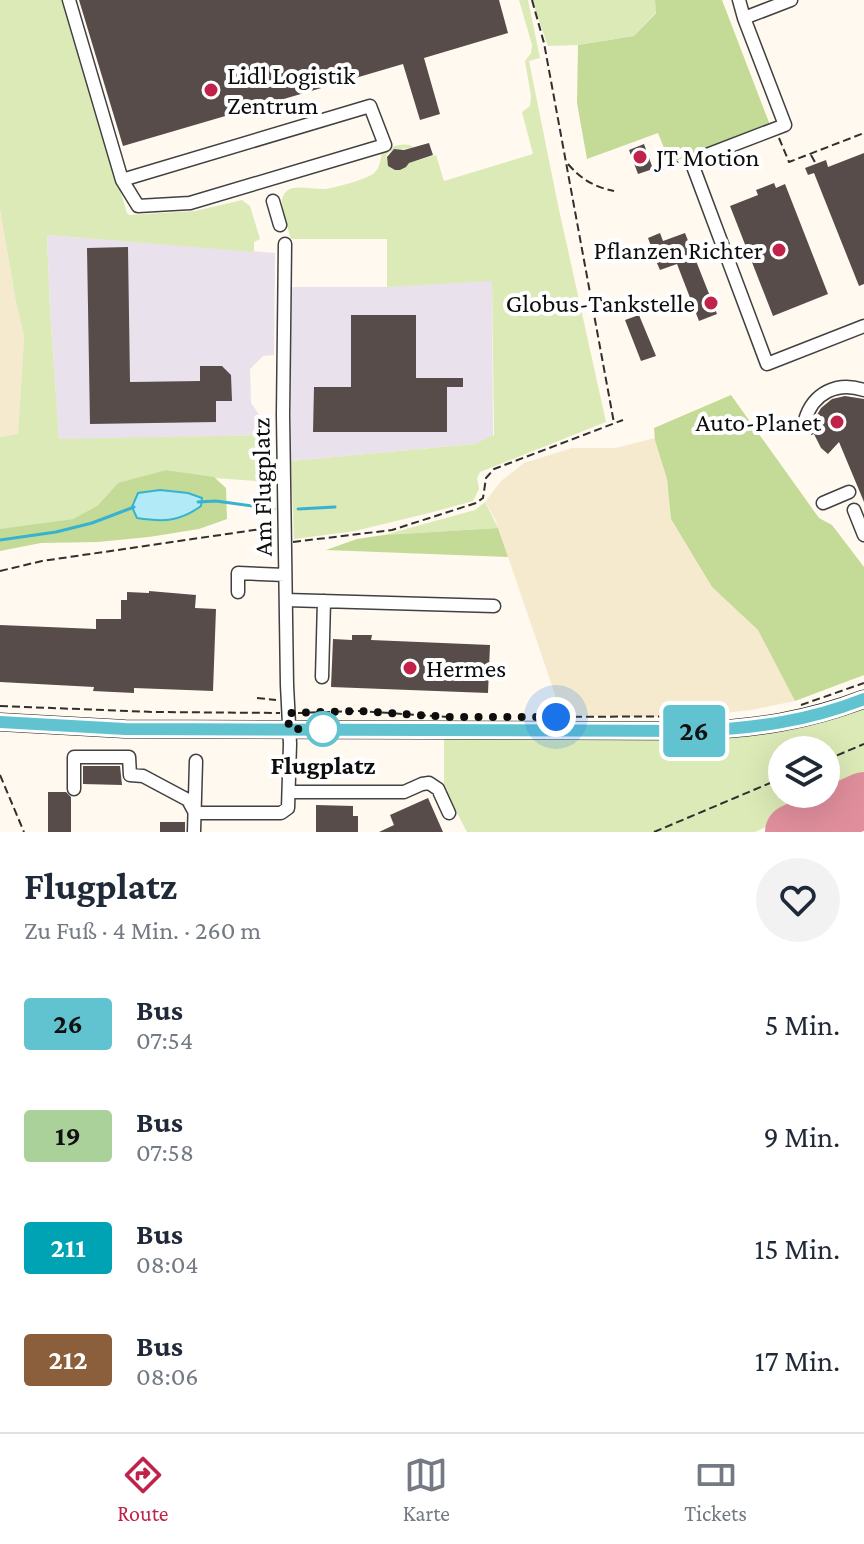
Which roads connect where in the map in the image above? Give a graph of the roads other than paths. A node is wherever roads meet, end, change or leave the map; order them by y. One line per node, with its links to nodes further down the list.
1 (69, 0): 5 (street)
2 (739, 0): 4 (street)
3 (791, 0): 4 (street)
4 (744, 18): 9 (street)
5 (122, 180): 5 (street)
6 (273, 201): 7 (street)
7 (280, 225)
8 (285, 244): 16 (street, Am Flugplatz)
9 (864, 326)
10 (864, 390): 11 (street)
11 (805, 420)
12 (849, 492): 13 (street)
13 (823, 503)
14 (854, 510): 15 (street)
15 (864, 535)
16 (285, 575): 17 (street); 18 (street, Am Flugplatz)
17 (238, 592)
18 (286, 600): 19 (street); 23 (street, Am Flugplatz)
19 (324, 601): 20 (street); 21 (street)
20 (494, 606)
21 (322, 677)
22 (864, 699): 23 (main road)
23 (288, 714): 24 (main road); 27 (street, Am Flugplatz)
24 (0, 722)
25 (196, 761): 28 (street)
26 (74, 789): 28 (street)
27 (289, 792): 28 (street); 29 (street)
28 (195, 813): 30 (street)
29 (449, 813)
30 (194, 832)

